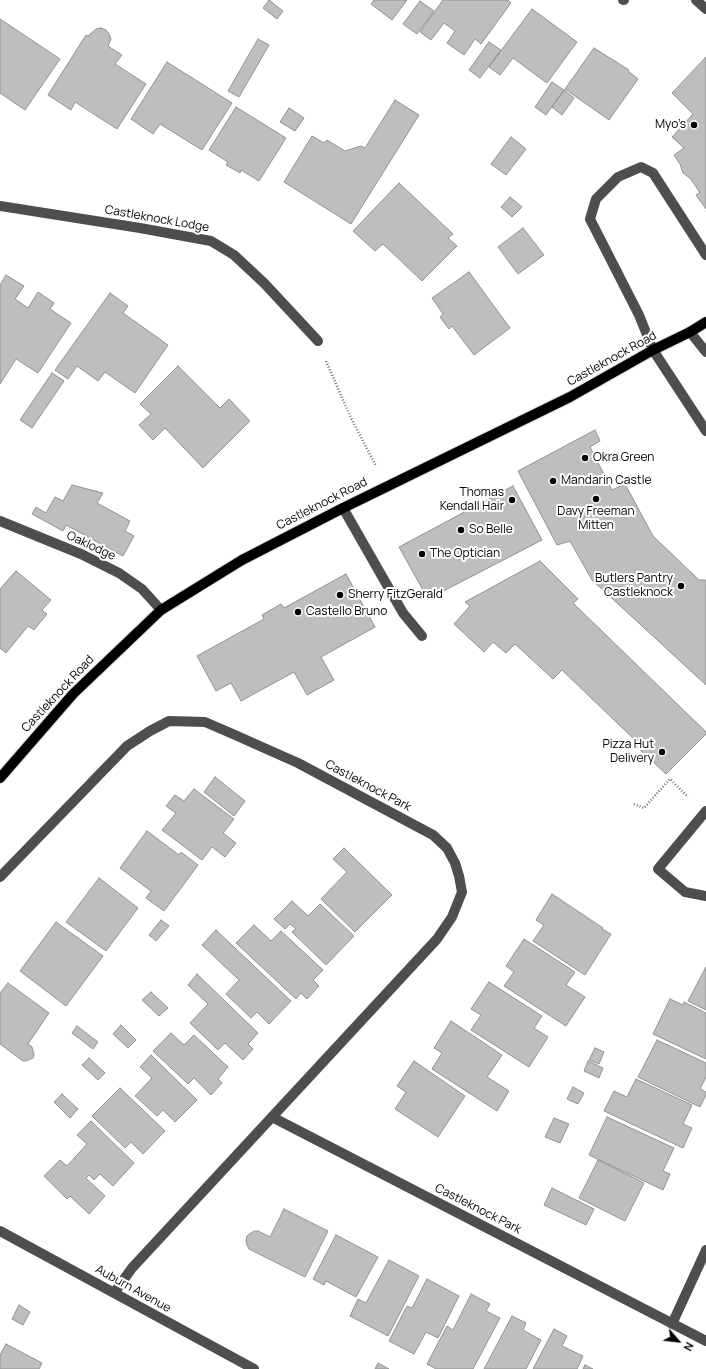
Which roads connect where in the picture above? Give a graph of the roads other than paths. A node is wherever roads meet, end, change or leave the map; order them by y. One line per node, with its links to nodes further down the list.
1 (696, 0): 2 (street)
2 (706, 9)
3 (0, 206): 7 (street, Castleknock Lodge)
4 (706, 255): 8 (street)
5 (706, 322): 6 (main road, Castleknock Road)
6 (690, 332): 8 (main road, Castleknock Road); 9 (street)
7 (318, 341)
8 (653, 350): 10 (street); 11 (main road, Castleknock Road)
9 (706, 352)
10 (706, 431)
11 (343, 508): 13 (main road, Castleknock Road); 14 (street)
12 (0, 521): 13 (street, Oaklodge)
13 (161, 610): 15 (main road, Castleknock Road)
14 (422, 636)
15 (0, 778)
16 (706, 812): 18 (street)
17 (0, 877): 19 (street, Castleknock Park)
18 (706, 896)
19 (272, 1117): 22 (street, Castleknock Park); 23 (street, Castleknock Park)
20 (0, 1231): 22 (street, Auburn Avenue)
21 (706, 1250): 23 (street)
22 (114, 1293): 25 (street, Auburn Avenue)
23 (672, 1324): 24 (street, Castleknock Park)
24 (706, 1341)
25 (254, 1369)

